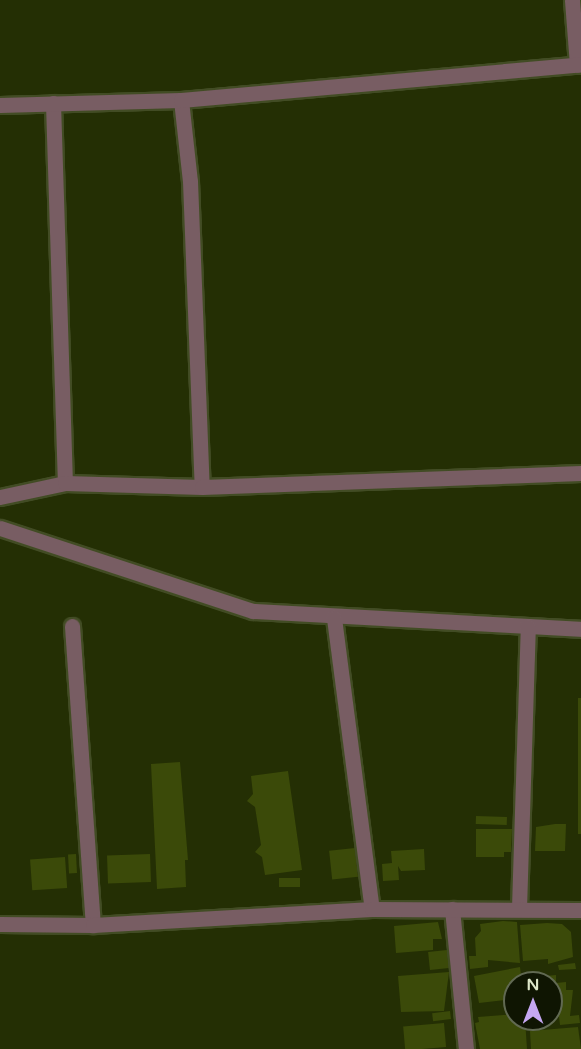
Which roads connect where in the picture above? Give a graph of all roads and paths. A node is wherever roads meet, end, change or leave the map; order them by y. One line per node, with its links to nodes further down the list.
1 (572, 0): 2 (street)
2 (579, 65): 3 (street)
3 (181, 100): 4 (street); 8 (street)
4 (53, 104): 5 (street); 7 (street)
5 (0, 105)
6 (581, 473): 8 (street)
7 (65, 483): 8 (street); 9 (street)
8 (202, 487)
9 (0, 497)
10 (0, 528): 11 (street)
11 (334, 618): 13 (street); 16 (street)
12 (72, 626): 20 (street)
13 (528, 626): 14 (street); 15 (street)
14 (581, 629)
15 (519, 908): 17 (street); 18 (street)
16 (372, 909): 17 (street); 20 (street)
17 (452, 909): 21 (street)
18 (581, 910)
19 (0, 924): 20 (street)
20 (93, 924)
21 (466, 1049)

